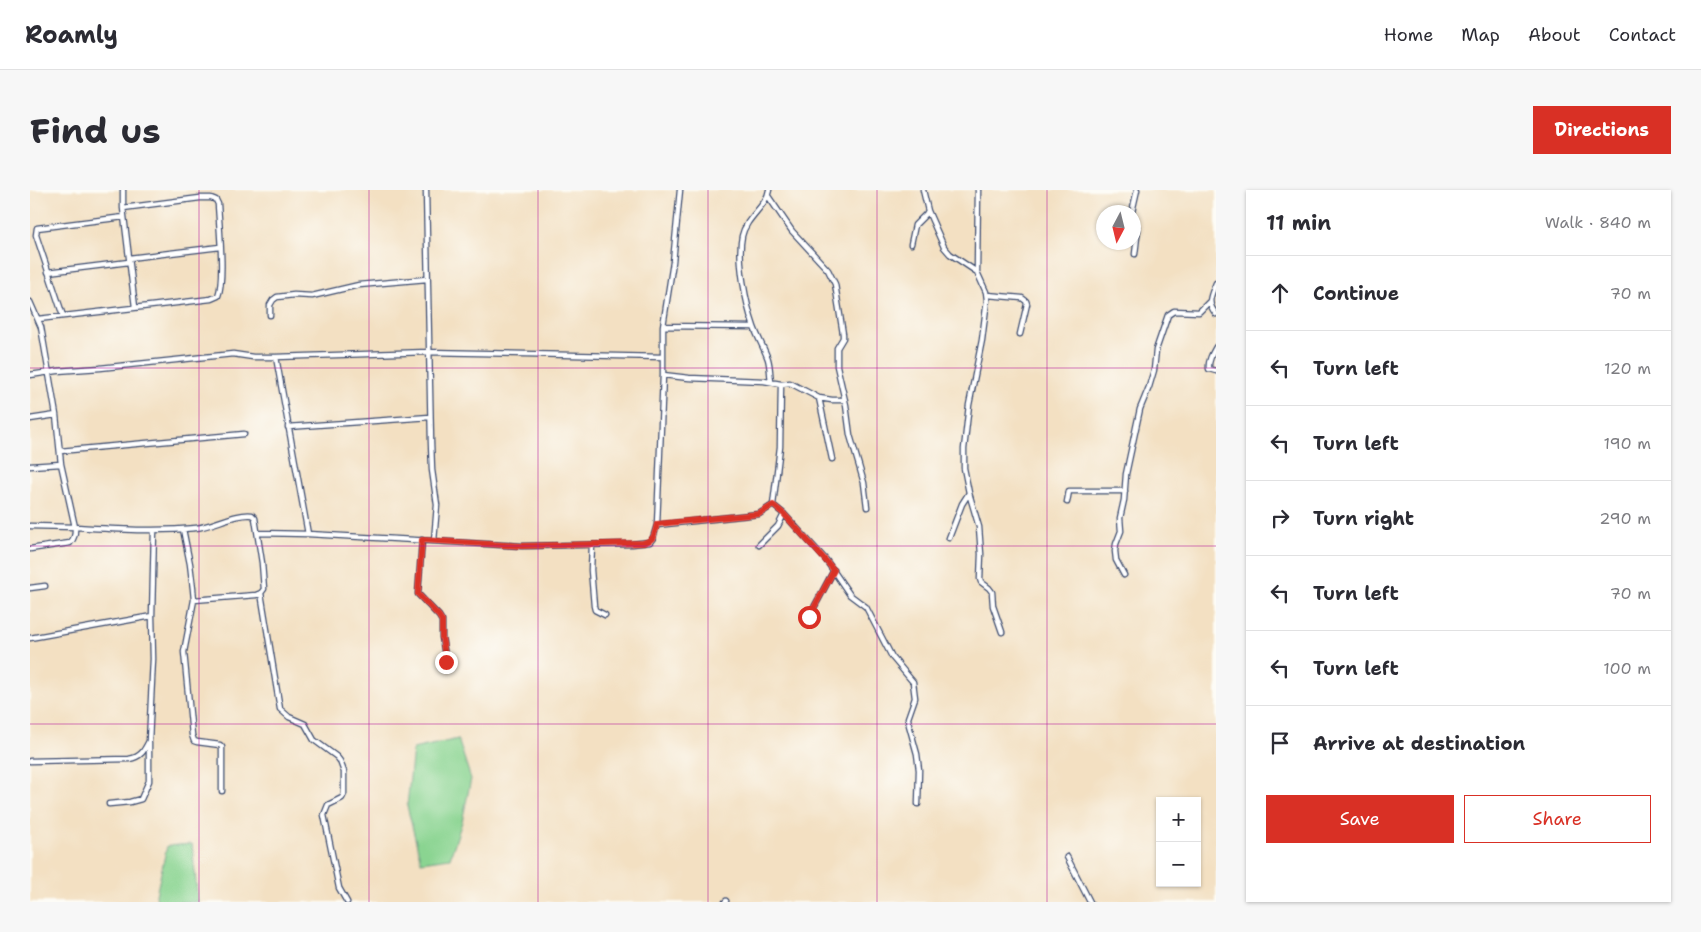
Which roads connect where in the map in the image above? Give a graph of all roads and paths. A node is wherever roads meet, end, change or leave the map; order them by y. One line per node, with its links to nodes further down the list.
1 (123, 190): 10 (street)
2 (426, 190): 20 (street)
3 (680, 190): 30 (street)
4 (769, 190): 8 (street)
5 (923, 190): 11 (street)
6 (978, 190): 19 (street)
7 (1136, 190): 9 (street)
8 (768, 196): 31 (street); 44 (street)
9 (1133, 205)
10 (123, 208): 12 (street); 14 (street)
11 (928, 211): 13 (street); 19 (street)
12 (124, 217): 17 (street); 18 (street)
13 (910, 244)
14 (220, 247): 17 (street); 25 (street)
15 (1135, 250): 16 (street)
16 (1135, 254)
17 (129, 260): 18 (street); 25 (street)
18 (48, 272): 28 (street)
19 (977, 272): 22 (street)
20 (427, 280): 27 (street); 34 (street)
21 (1216, 283): 24 (street)
22 (987, 295): 32 (street); 55 (street)
23 (30, 302): 29 (street)
24 (1209, 302): 26 (street); 54 (street)
25 (135, 307): 28 (street)
26 (1216, 314)
27 (270, 315)
28 (63, 316): 29 (street)
29 (38, 319): 38 (street)
30 (663, 326): 31 (street); 36 (street)
31 (754, 326): 41 (street)
32 (1020, 334)
33 (1216, 347): 37 (street)
34 (428, 352): 35 (street); 36 (street); 46 (street)
35 (276, 357): 38 (street); 48 (street)
36 (663, 357): 40 (street)
37 (1216, 371)
38 (49, 372): 39 (street); 45 (street)
39 (30, 375)
40 (663, 375): 41 (street); 60 (street)
41 (771, 382): 42 (street)
42 (781, 384): 43 (street); 57 (street)
43 (819, 398): 44 (street); 51 (street)
44 (845, 400): 58 (street)
45 (56, 414): 47 (street); 50 (street)
46 (430, 417): 48 (street); 69 (street)
47 (30, 419)
48 (288, 427): 66 (street)
49 (244, 434): 50 (street)
50 (60, 452): 52 (street)
51 (832, 459)
52 (61, 464): 53 (street); 62 (street)
53 (30, 466)
54 (1125, 491): 56 (street); 74 (street)
55 (969, 493): 67 (street); 82 (street)
56 (1067, 502)
57 (773, 505): 59 (street); 60 (street)
58 (867, 507)
59 (784, 514): 71 (street); 73 (street)
60 (657, 524): 70 (street)
61 (30, 526): 62 (street)
62 (74, 527): 64 (street); 72 (street)
63 (183, 529): 64 (street); 65 (street); 78 (street)
64 (154, 530): 79 (street)
65 (258, 534): 66 (street); 77 (street)
66 (308, 534): 68 (street)
67 (949, 538)
68 (422, 540): 69 (street); 84 (street)
69 (434, 541): 70 (street)
70 (592, 544): 80 (street)
71 (760, 545)
72 (30, 549)
73 (834, 570): 81 (street); 89 (street)
74 (1124, 575)
75 (45, 586): 76 (street)
76 (30, 588)
77 (261, 593): 78 (street); 91 (street)
78 (194, 600): 87 (street)
79 (152, 616): 83 (street); 85 (street)
80 (605, 616)
81 (809, 617)
82 (1002, 632)
83 (30, 638)
84 (446, 662)
85 (149, 741): 86 (street); 88 (street)
86 (30, 761)
87 (222, 791)
88 (109, 804)
89 (918, 804)
90 (1067, 857): 92 (street)
91 (346, 902)
92 (1090, 902)

